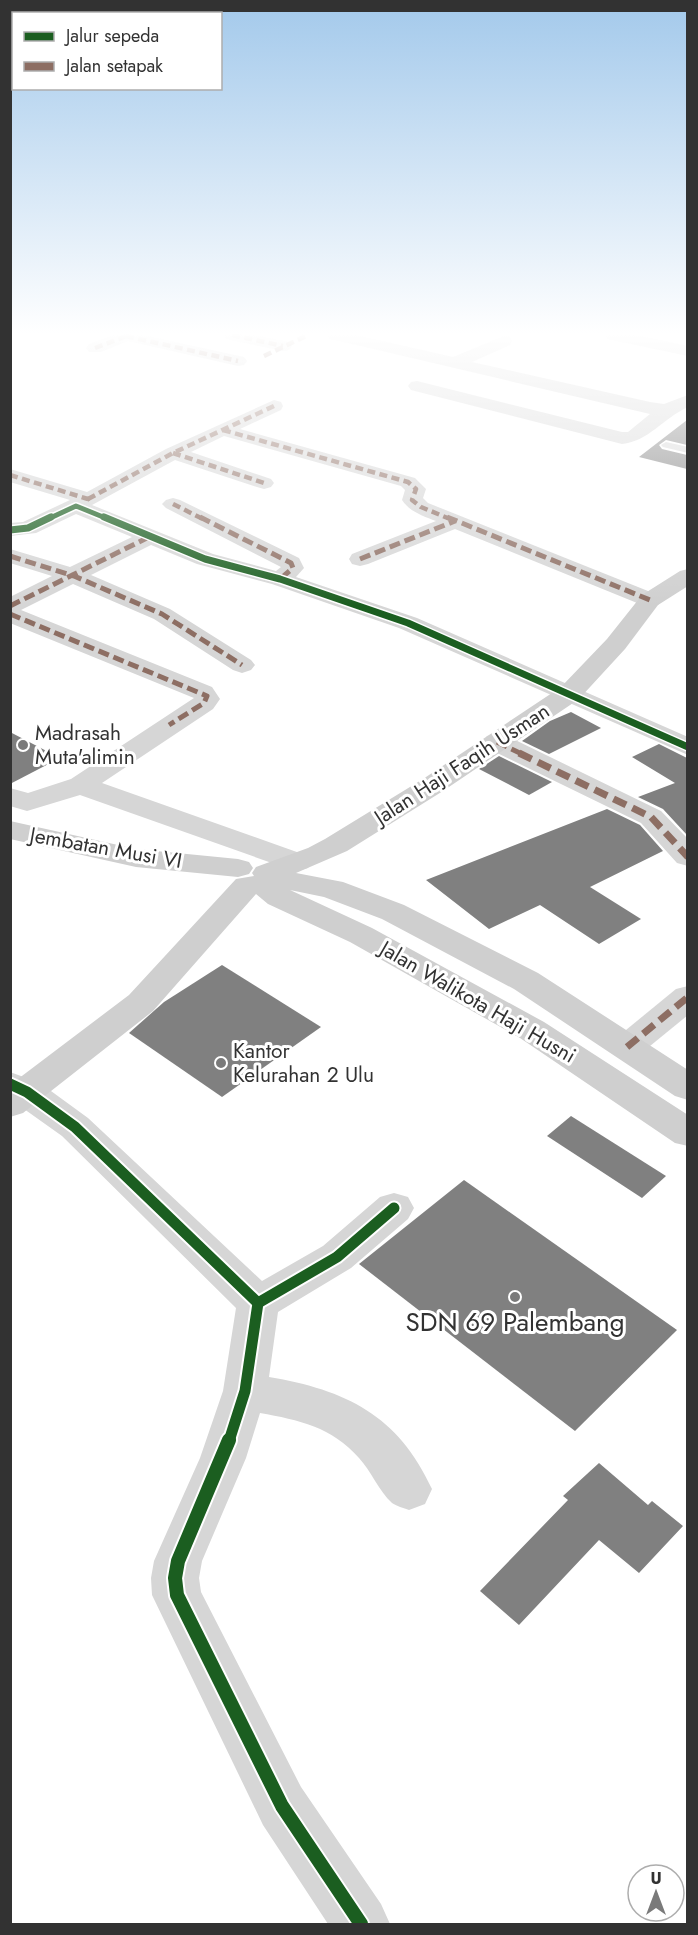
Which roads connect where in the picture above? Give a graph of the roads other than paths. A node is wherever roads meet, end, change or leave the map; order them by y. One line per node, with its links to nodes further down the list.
1 (233, 425): 4 (street)
2 (572, 425): 3 (street)
3 (647, 425)
4 (223, 430): 7 (street); 12 (street)
5 (666, 446): 6 (lane)
6 (687, 450)
7 (173, 453): 9 (street); 10 (street)
8 (10, 475): 10 (street)
9 (264, 483)
10 (82, 503): 13 (street); 14 (street)
11 (173, 504): 19 (street)
12 (455, 521): 16 (street); 20 (street)
13 (10, 530)
14 (151, 536): 17 (street); 19 (street)
15 (10, 556): 17 (street)
16 (360, 559)
17 (74, 576): 21 (street); 23 (street)
18 (687, 576): 20 (street, Jalan Haji Faqih Usman)
19 (280, 579): 24 (street)
20 (651, 600): 24 (street, Jalan Haji Faqih Usman)
21 (10, 606)
22 (10, 614): 27 (street)
23 (242, 665)
24 (570, 693): 25 (street, Jalan Haji Faqih Usman); 26 (street)
25 (497, 742): 30 (street); 31 (street, Jalan Haji Faqih Usman)
26 (687, 747)
27 (81, 785): 28 (street); 31 (street)
28 (10, 796)
29 (10, 830): 32 (street, Jembatan Musi VI)
30 (687, 857)
31 (297, 862): 32 (street, Jalan Haji Faqih Usman)
32 (256, 877): 34 (street, Jalan Walikota Haji Husni); 36 (street, Jalan Haji Faqih Usman); 37 (street, Jalan Walikota Haji Husni)
33 (687, 997): 34 (street)
34 (627, 1047): 35 (street, Jalan Walikota Haji Husni)
35 (687, 1087)
36 (16, 1093): 39 (street)
37 (687, 1133)
38 (394, 1208): 39 (street)
39 (258, 1303): 40 (street)
40 (245, 1391): 41 (street); 42 (street)
41 (409, 1489)
42 (361, 1924)

